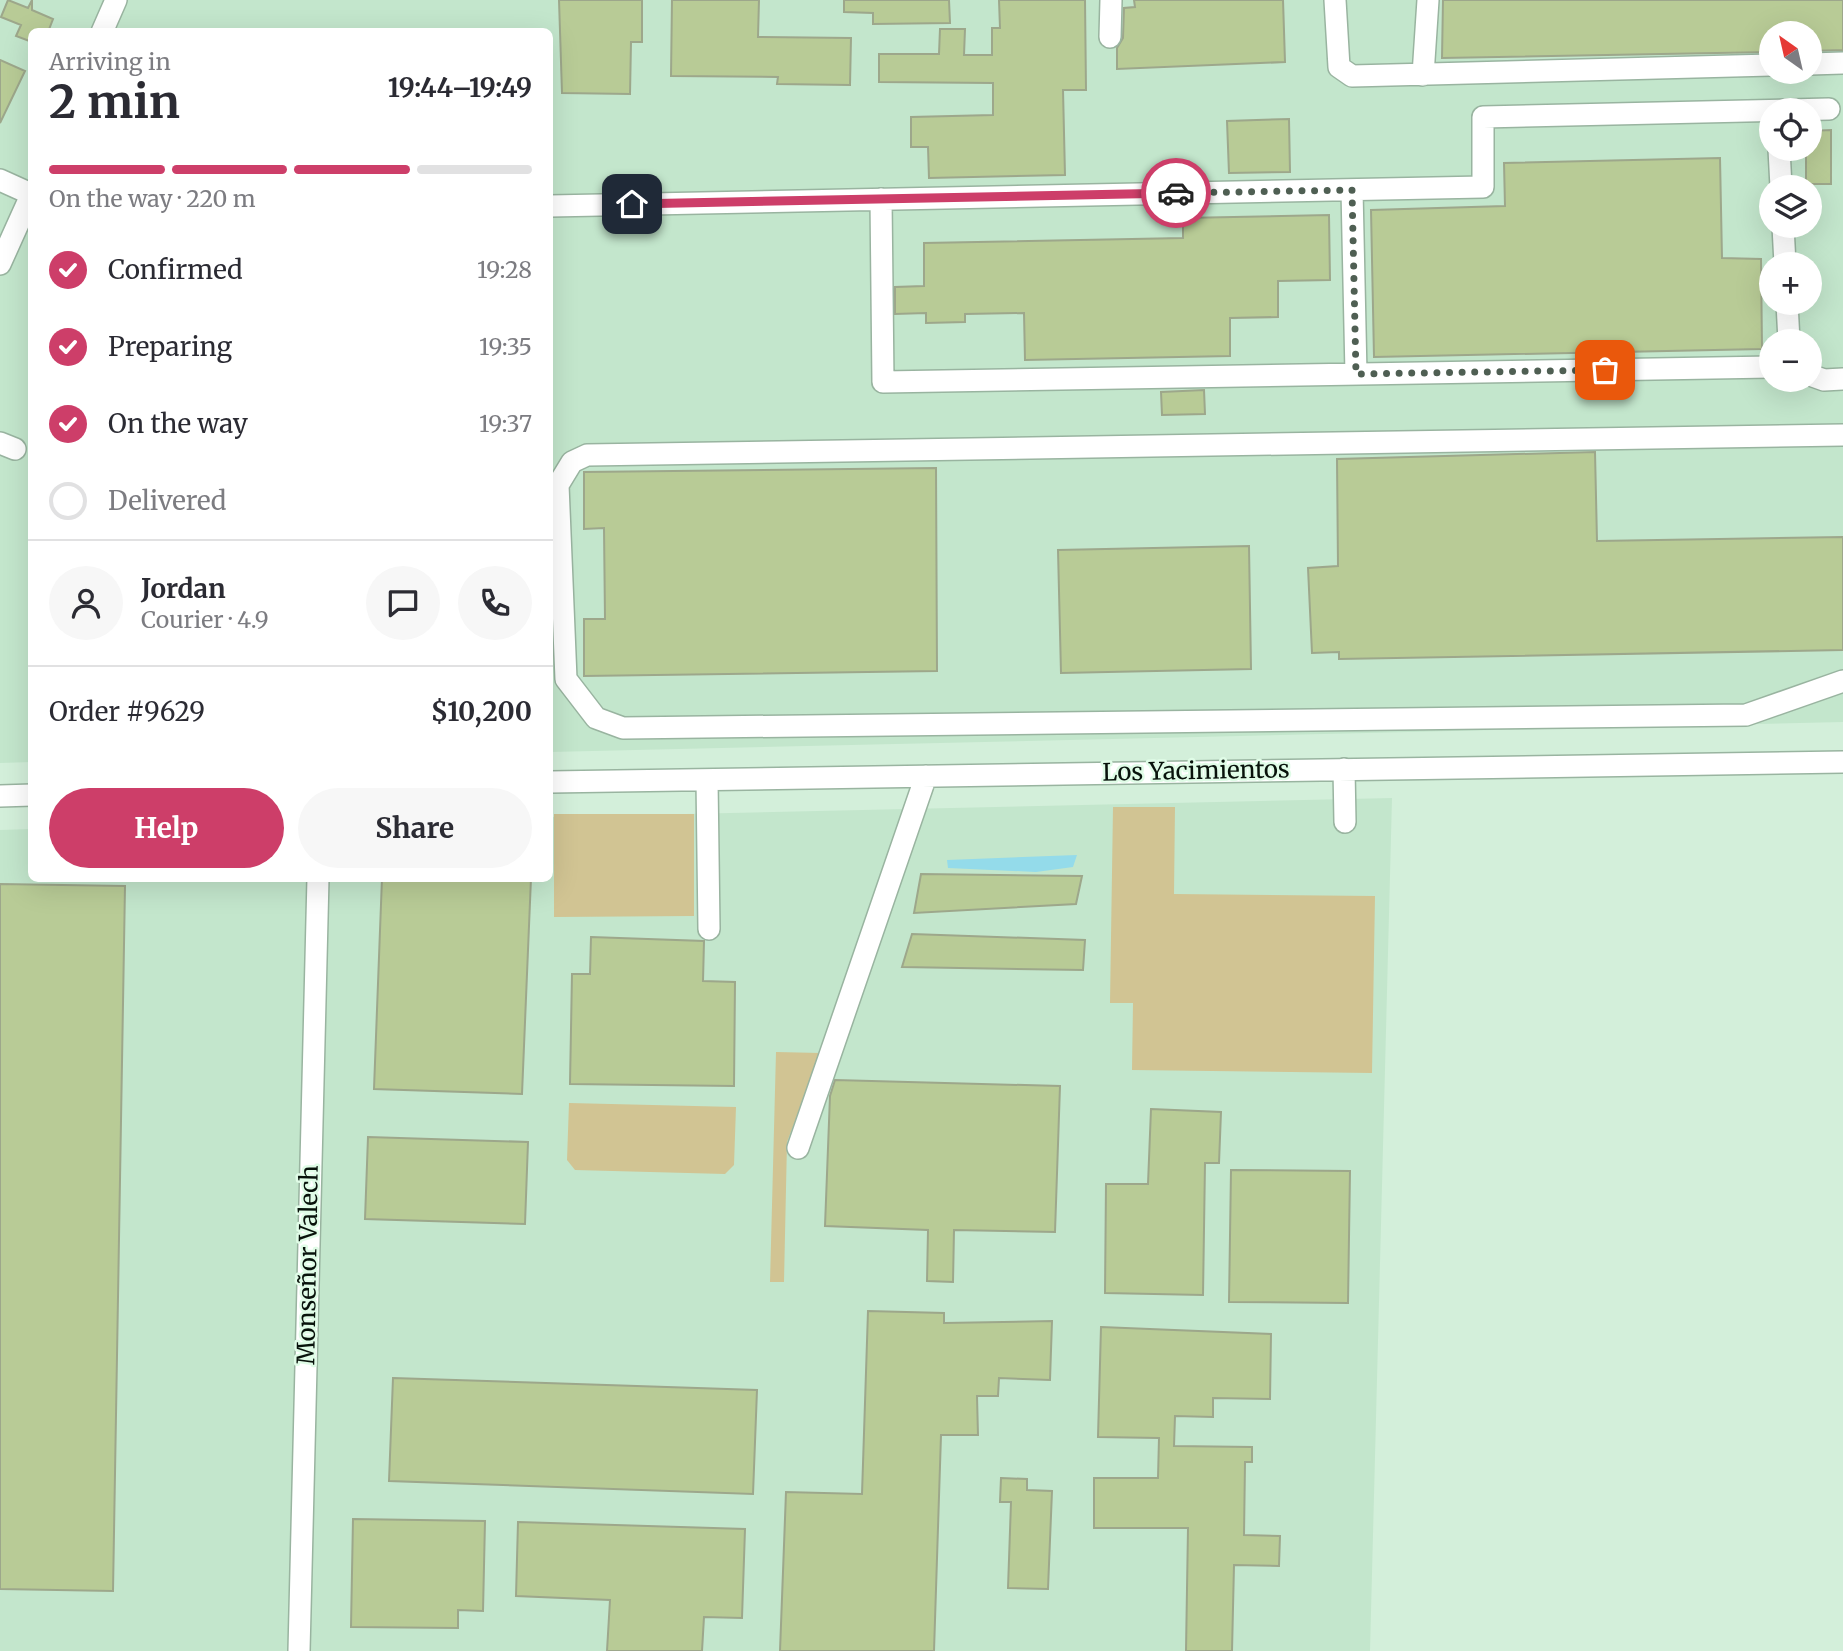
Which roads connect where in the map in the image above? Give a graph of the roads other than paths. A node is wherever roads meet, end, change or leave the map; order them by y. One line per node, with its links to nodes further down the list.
1 (116, 0): 5 (street)
2 (1111, 0): 6 (street)
3 (1335, 0): 10 (street)
4 (1428, 0): 10 (street)
5 (104, 28)
6 (1110, 37)
7 (1843, 63): 8 (street)
8 (1822, 64)
9 (1759, 65): 10 (street)
10 (1423, 75)
11 (1822, 109): 12 (street)
12 (1829, 109)
13 (1759, 110): 15 (street)
14 (0, 180): 16 (street)
15 (1352, 190): 17 (street); 22 (street)
16 (28, 192)
17 (881, 199): 19 (street); 22 (street)
18 (28, 200): 20 (street)
19 (553, 206)
20 (0, 264)
21 (1759, 367): 22 (street)
22 (1356, 374)
23 (1822, 379): 24 (street)
24 (1843, 379)
25 (1843, 435): 26 (street)
26 (1843, 681)
27 (1843, 762): 28 (street, Los Yacimientos)
28 (1344, 769): 29 (street, Los Yacimientos); 34 (street)
29 (926, 776): 30 (street, Los Yacimientos); 37 (street)
30 (707, 780): 31 (street, Los Yacimientos); 36 (street)
31 (553, 782)
32 (28, 795): 33 (street)
33 (0, 796)
34 (1345, 822)
35 (318, 882): 38 (street, Monseñor Valech)
36 (709, 929)
37 (798, 1147)
38 (299, 1651)

